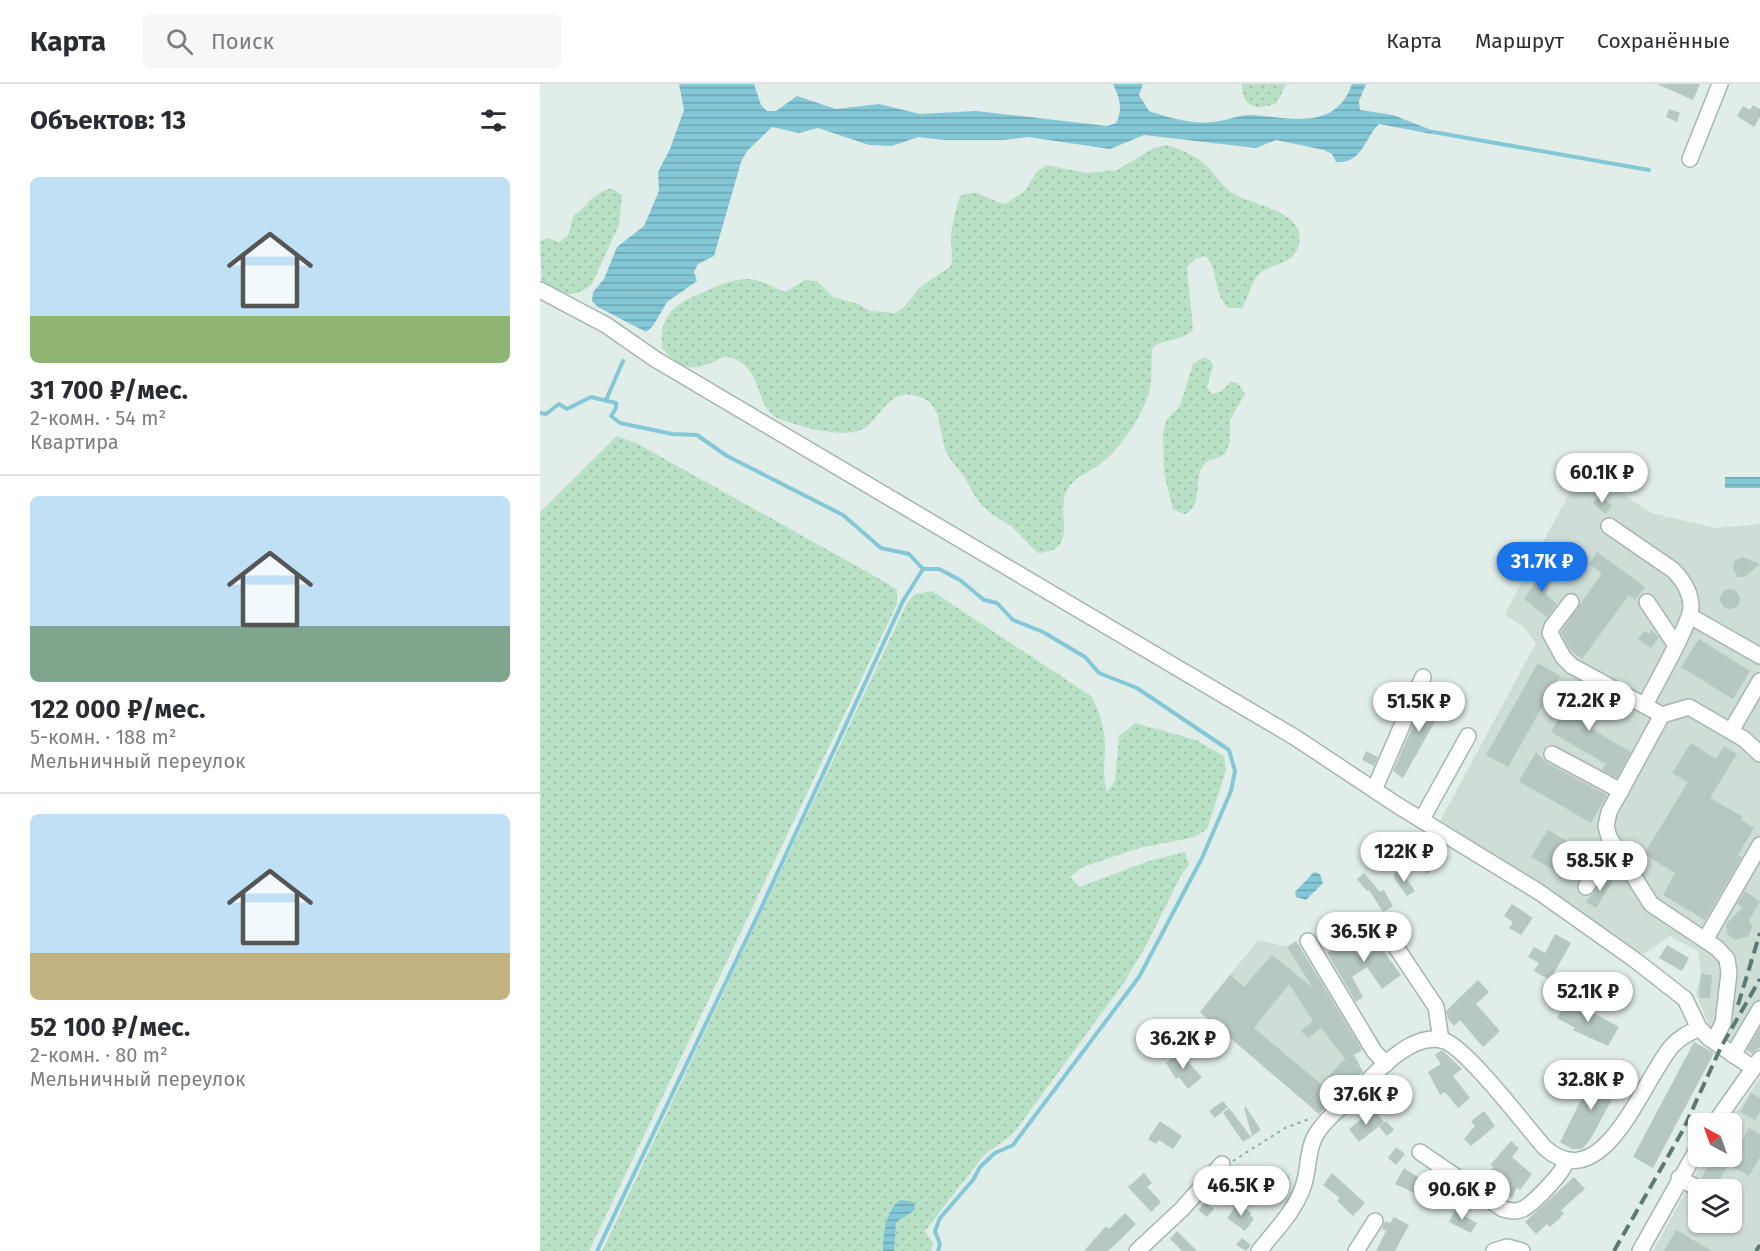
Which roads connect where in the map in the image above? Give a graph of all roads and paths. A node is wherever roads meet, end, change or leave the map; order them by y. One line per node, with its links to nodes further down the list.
1 (1720, 84): 2 (street)
2 (1690, 159)
3 (540, 290): 18 (street)
4 (1609, 525): 7 (street)
5 (1571, 602): 12 (street)
6 (1647, 602): 8 (street)
7 (1690, 616): 8 (street); 9 (street)
8 (1675, 644): 12 (street)
9 (1760, 656)
10 (1423, 677): 18 (street)
11 (1760, 681): 14 (street)
12 (1645, 705): 13 (street)
13 (1662, 715): 14 (street); 19 (street)
14 (1731, 731): 17 (street)
15 (1468, 736): 20 (street)
16 (1552, 754): 19 (street)
17 (1760, 754)
18 (1374, 790): 20 (street)
19 (1621, 791): 22 (street)
20 (1422, 819): 28 (street)
21 (1760, 844): 24 (street)
22 (1618, 852): 23 (street); 24 (street)
23 (1586, 887)
24 (1705, 940): 30 (street)
25 (1308, 941): 32 (street)
26 (1396, 947): 29 (street)
27 (1760, 1009): 31 (street)
28 (1699, 1028): 30 (street); 37 (street)
29 (1441, 1040): 32 (street); 37 (street)
30 (1714, 1041): 31 (street)
31 (1733, 1055): 33 (street)
32 (1386, 1064): 35 (street)
33 (1757, 1064): 34 (street)
34 (1722, 1113)
35 (1332, 1116): 38 (path); 44 (street)
36 (1420, 1152): 37 (street)
37 (1566, 1162)
38 (1222, 1164): 43 (street)
39 (1688, 1164): 40 (street)
40 (1679, 1178): 41 (street); 48 (street)
41 (1688, 1183)
42 (1375, 1221): 45 (street)
43 (1137, 1251)
44 (1259, 1251)
45 (1356, 1251)
46 (1494, 1251): 47 (street)
47 (1522, 1251)
48 (1640, 1251)

